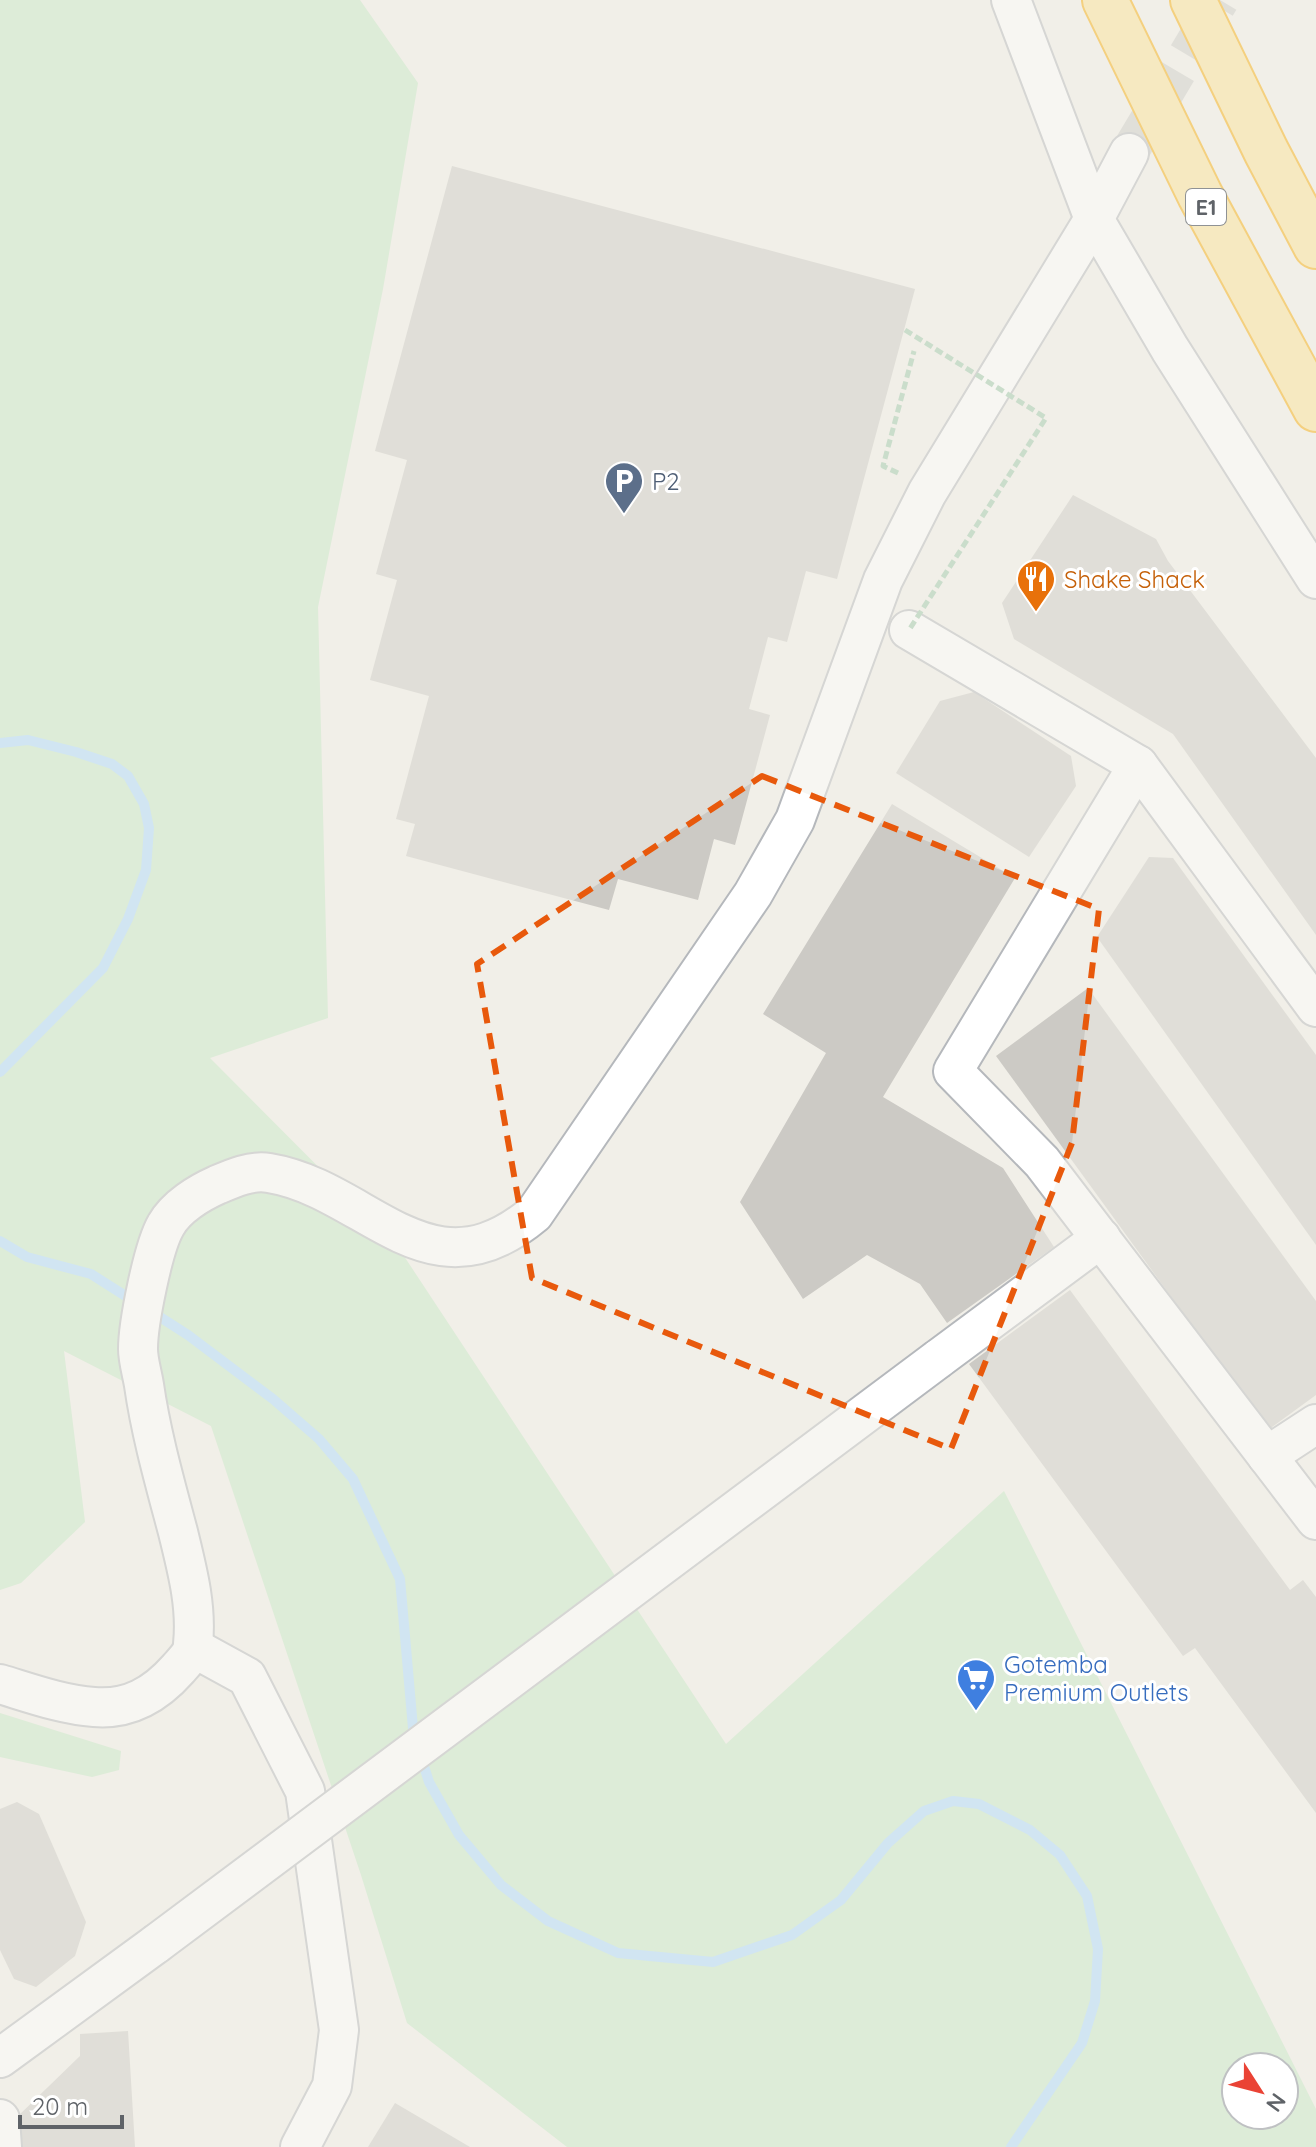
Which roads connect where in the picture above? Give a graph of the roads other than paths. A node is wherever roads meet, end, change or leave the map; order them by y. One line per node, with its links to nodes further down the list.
1 (1011, 0): 5 (street)
2 (1105, 0): 7 (highway, E1)
3 (1193, 0): 6 (highway)
4 (1129, 153): 5 (street)
5 (1094, 219): 8 (street); 16 (street)
6 (1316, 246)
7 (1316, 409)
8 (1316, 579)
9 (909, 630): 10 (street)
10 (1138, 765): 11 (street); 12 (street)
11 (1316, 1007)
12 (1101, 1238): 14 (street); 18 (street, bridge)
13 (1316, 1424): 14 (street)
14 (1267, 1456): 15 (street)
15 (1316, 1520)
16 (194, 1648): 17 (street); 21 (street)
17 (0, 1684)
18 (0, 2058)
19 (0, 2119): 20 (street)
20 (2, 2147)
21 (300, 2147)

